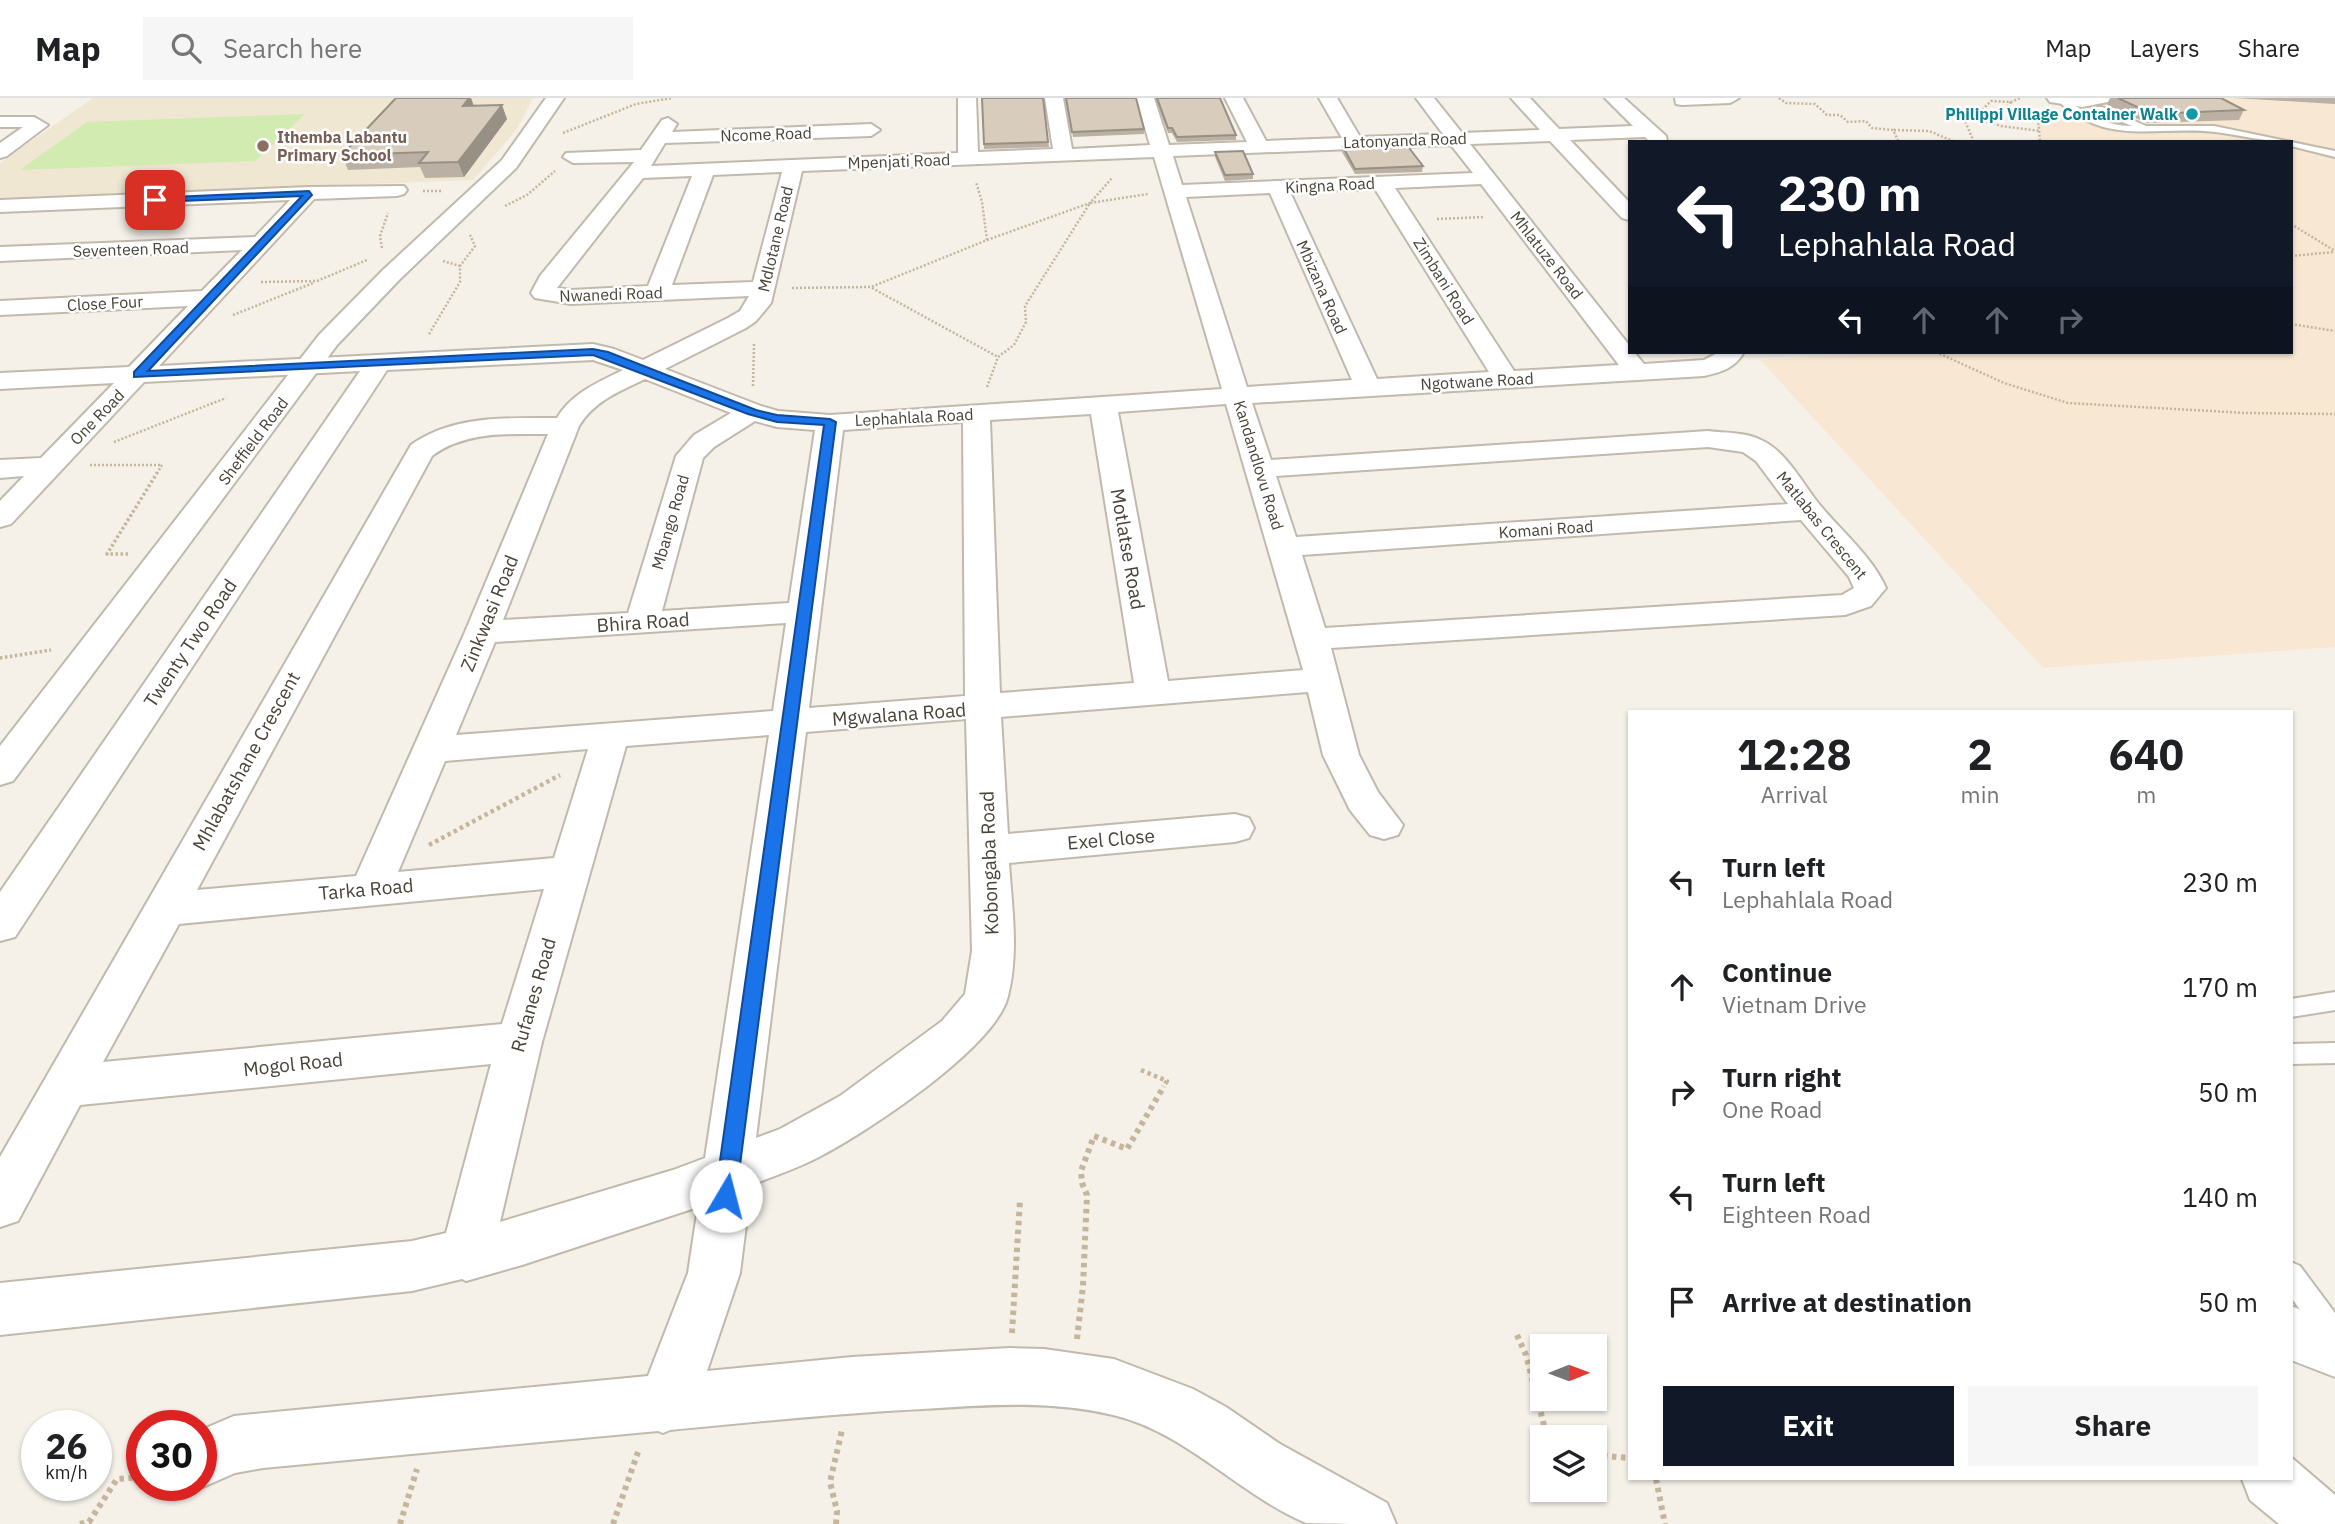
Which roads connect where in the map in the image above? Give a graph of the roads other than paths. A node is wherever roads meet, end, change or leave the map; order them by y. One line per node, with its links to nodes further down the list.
1 (555, 98): 53 (street, Sheffield Road)
2 (967, 98): 32 (street)
3 (1054, 98): 29 (street)
4 (1146, 98): 27 (street, Kandandlovu Road)
5 (1234, 98): 25 (street)
6 (1328, 98): 23 (street)
7 (1425, 98): 21 (street, Mhlatuze Road)
8 (1520, 98): 19 (street)
9 (1614, 98): 20 (street)
10 (1730, 98): 12 (street)
11 (2058, 99): 13 (street); 17 (lane)
12 (1682, 100)
13 (2098, 103): 17 (lane); 18 (lane)
14 (874, 109): 16 (street)
15 (0, 122): 28 (street)
16 (871, 130): 26 (street, Ncome Road); 33 (street)
17 (2133, 130): 18 (lane)
18 (2149, 130): 22 (lane)
19 (1555, 135): 20 (street, Latonyanda Road); 21 (street, Latonyanda Road); 44 (street)
20 (1655, 136)
21 (1456, 138): 23 (street, Latonyanda Road); 37 (street, Mhlatuze Road)
22 (2277, 140)
23 (1354, 142): 25 (street, Latonyanda Road)
24 (2293, 143): 30 (lane)
25 (1259, 146): 27 (street, Latonyanda Road)
26 (653, 147): 31 (street); 36 (street, Mpenjati Road); 48 (street, Nwanedi Road)
27 (1161, 150): 29 (street, Mpenjati Road); 41 (street, Kandandlovu Road)
28 (0, 152)
29 (1063, 154): 32 (street, Mpenjati Road)
30 (2335, 155): 35 (lane)
31 (573, 157)
32 (968, 158): 33 (street, Mpenjati Road)
33 (866, 162): 34 (street, Mpenjati Road)
34 (793, 166): 36 (street, Mpenjati Road); 47 (street, Mdlotane Road)
35 (2335, 166)
36 (705, 169): 48 (street)
37 (1487, 177): 38 (street, Kingna Road); 55 (street, Mhlatuze Road)
38 (1381, 182): 39 (street, Kingna Road); 57 (street, Zimbani Road)
39 (1277, 187): 41 (street, Kingna Road); 59 (street, Mbizana Road)
40 (397, 190): 42 (street)
41 (1173, 191): 60 (street, Kandandlovu Road)
42 (309, 194): 43 (street); 45 (street, One Road)
43 (0, 206)
44 (1628, 213)
45 (263, 243): 46 (street, Seventeen Road); 49 (street, One Road)
46 (0, 254)
47 (764, 288): 48 (street, Nwanedi Road); 54 (street, Mdlotane Road)
48 (657, 293)
49 (211, 298): 50 (street, Close Four); 56 (street, One Road)
50 (0, 308)
51 (1724, 359): 55 (street, Ngotwane Road)
52 (379, 362): 53 (street, Lephahlala Road); 54 (street, Lephahlala Road); 89 (street, Twenty Two Road)
53 (309, 366): 56 (street, Lephahlala Road); 82 (street, Sheffield Road)
54 (643, 370): 62 (street, Lephahlala Road); 65 (street, Zinkwasi Road)
55 (1637, 372): 57 (street, Ngotwane Road)
56 (138, 374): 58 (street, Lephahlala Road); 66 (street, One Road)
57 (1507, 380): 59 (street, Ngotwane Road)
58 (0, 382)
59 (1368, 387): 60 (street, Ngotwane Road)
60 (1237, 396): 61 (street, Lephahlala Road); 68 (street, Kandandlovu Road)
61 (1103, 405): 63 (street, Lephahlala Road); 77 (street, Motlatse Road)
62 (752, 412): 64 (street, Lephahlala Road); 73 (street, Mbango Road)
63 (976, 414): 64 (street, Lephahlala Road); 78 (street, Kobongaba Road)
64 (830, 422): 72 (street)
65 (565, 426): 74 (street, Zinkwasi Road); 88 (street, Mhlabatshane Crescent)
66 (51, 466): 67 (street); 70 (street, One Road)
67 (0, 469)
68 (1258, 469): 69 (street, Matlabas Crescent); 71 (street, Kandandlovu Road)
69 (1809, 511): 71 (street, Komani Road); 75 (street, Matlabas Crescent)
70 (0, 518)
71 (1284, 547): 75 (street, Kandandlovu Road)
72 (804, 612): 73 (street, Bhira Road); 79 (street)
73 (642, 622): 74 (street, Bhira Road)
74 (482, 632): 81 (street, Zinkwasi Road)
75 (1312, 639): 76 (street, Kandandlovu Road)
76 (1324, 680): 77 (street, Mgwalana Road); 83 (street, Kandandlovu Road)
77 (1153, 693): 78 (street, Mgwalana Road)
78 (983, 708): 79 (street, Mgwalana Road); 85 (street, Kobongaba Road)
79 (790, 722): 80 (street, Mgwalana Road); 96 (street)
80 (606, 748): 81 (street, Mgwalana Road); 86 (street, Rufanes Road)
81 (432, 749): 87 (street, Zinkwasi Road)
82 (0, 772)
83 (1384, 825)
84 (1235, 828): 85 (street, Exel Close)
85 (988, 850): 96 (street, Kobongaba Road)
86 (569, 872): 87 (street, Tarka Road); 92 (street, Rufanes Road)
87 (376, 878): 88 (street, Tarka Road)
88 (163, 909): 95 (street, Mhlabatshane Crescent)
89 (0, 925)
90 (2335, 1001): 91 (lane)
91 (2293, 1007)
92 (519, 1042): 95 (street, Mogol Road); 98 (street, Rufanes Road)
93 (2335, 1053): 94 (lane)
94 (2293, 1054)
95 (67, 1086): 97 (street, Mhlabatshane Crescent)
96 (730, 1170): 98 (street); 104 (street)
97 (0, 1204)
98 (466, 1256): 100 (street)
99 (2293, 1278): 102 (lane)
100 (0, 1309)
101 (2293, 1334): 103 (street)
102 (2335, 1336)
103 (2335, 1350)
104 (663, 1405): 105 (street); 107 (street)
105 (217, 1452)
106 (2272, 1480): 108 (street)
107 (1366, 1524)
108 (2324, 1524)

